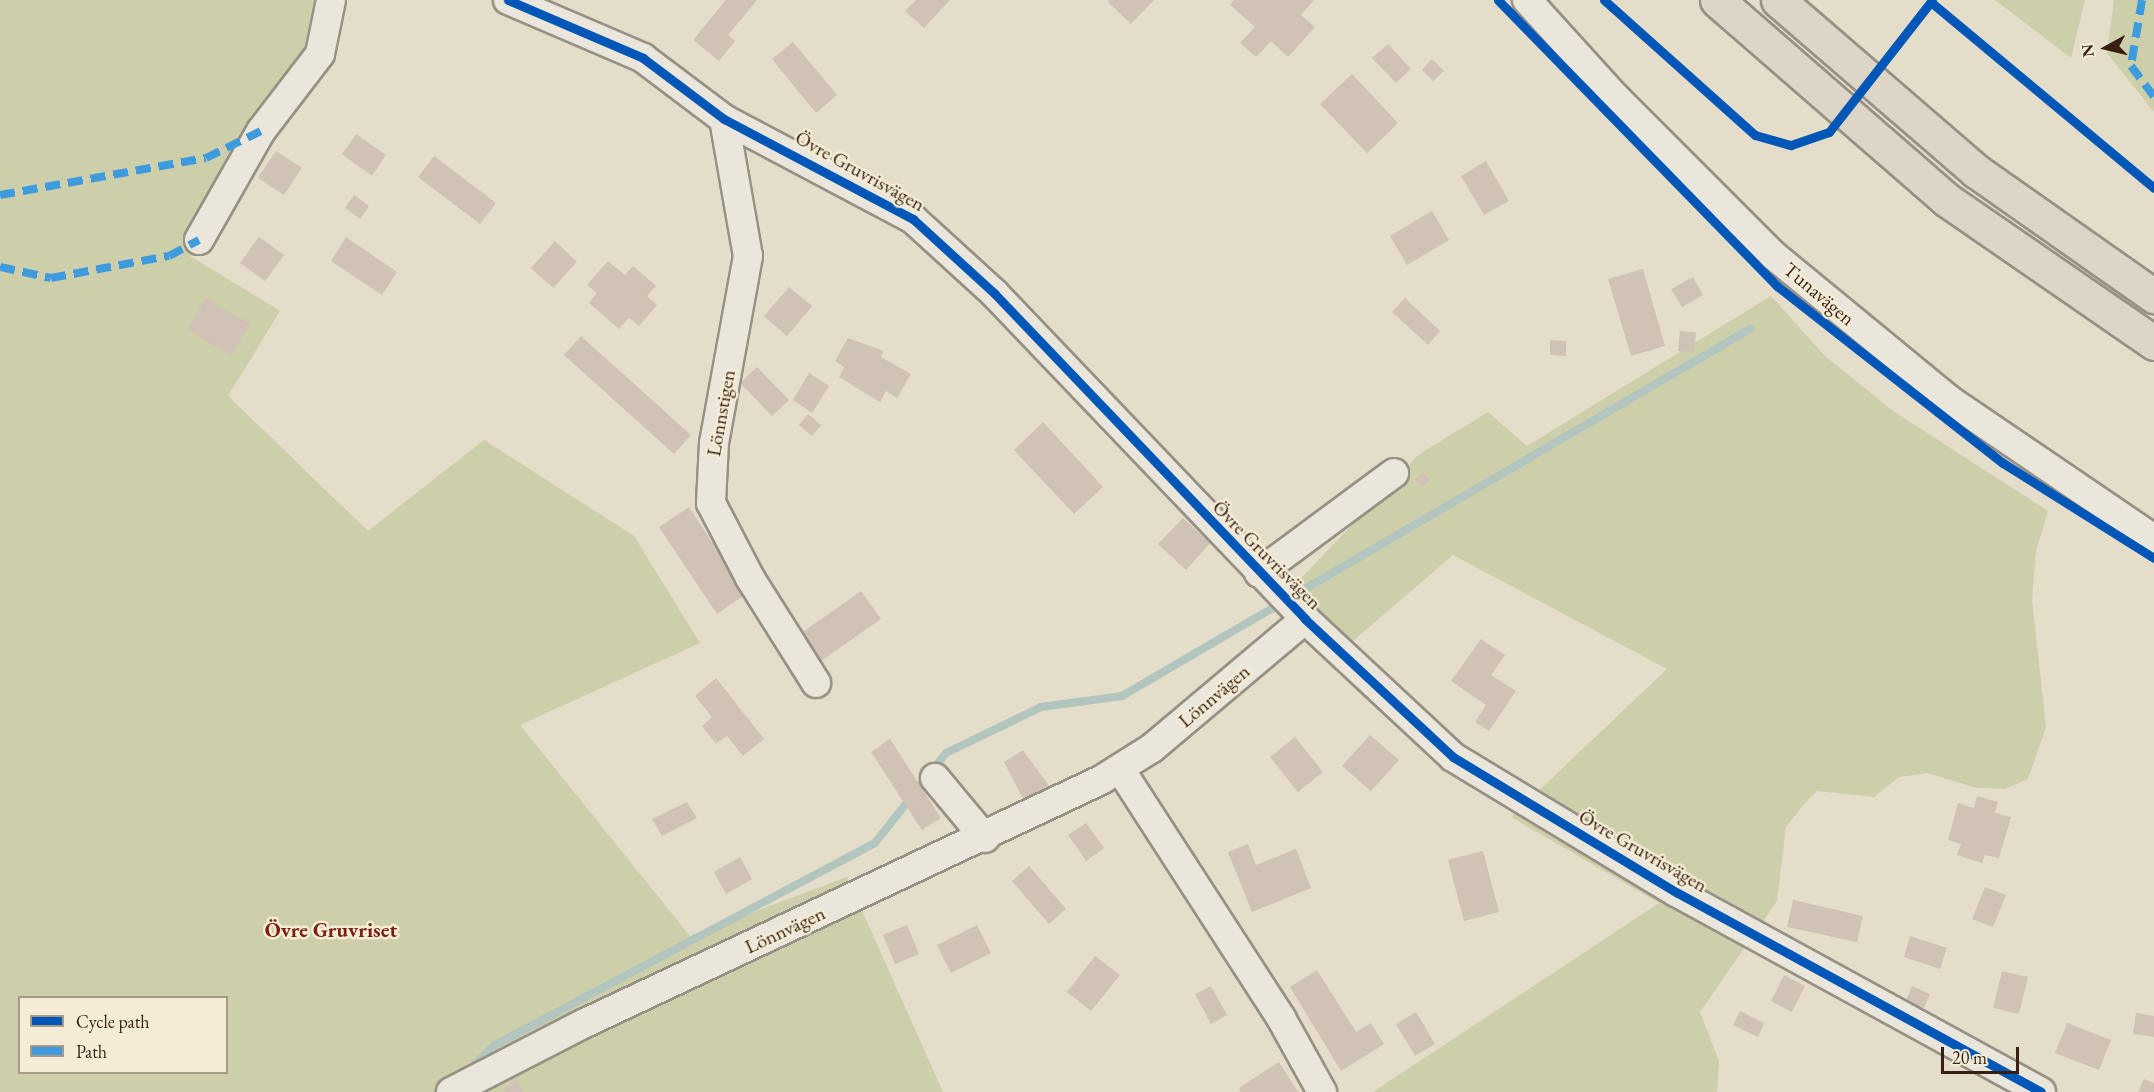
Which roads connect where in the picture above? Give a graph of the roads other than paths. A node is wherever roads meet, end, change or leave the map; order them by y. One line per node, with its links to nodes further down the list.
1 (331, 0): 7 (street)
2 (508, 0): 6 (street, Övre Gruvrisvägen)
3 (1527, 0): 11 (street, Tunavägen)
4 (1717, 0): 9 (highway)
5 (1778, 0): 8 (highway)
6 (724, 119): 12 (street, Övre Gruvrisvägen); 13 (street, Lönnstigen)
7 (199, 240)
8 (2154, 296)
9 (2154, 343)
10 (1394, 473): 12 (street, Lönnvägen)
11 (2154, 539)
12 (1284, 598): 14 (street, Lönnvägen); 19 (street, Övre Gruvrisvägen)
13 (816, 683)
14 (1120, 769): 16 (street, Lönnvägen); 18 (street)
15 (935, 778): 16 (street)
16 (985, 838): 17 (street, Lönnvägen)
17 (452, 1091)
18 (1322, 1092)
19 (2041, 1092)

